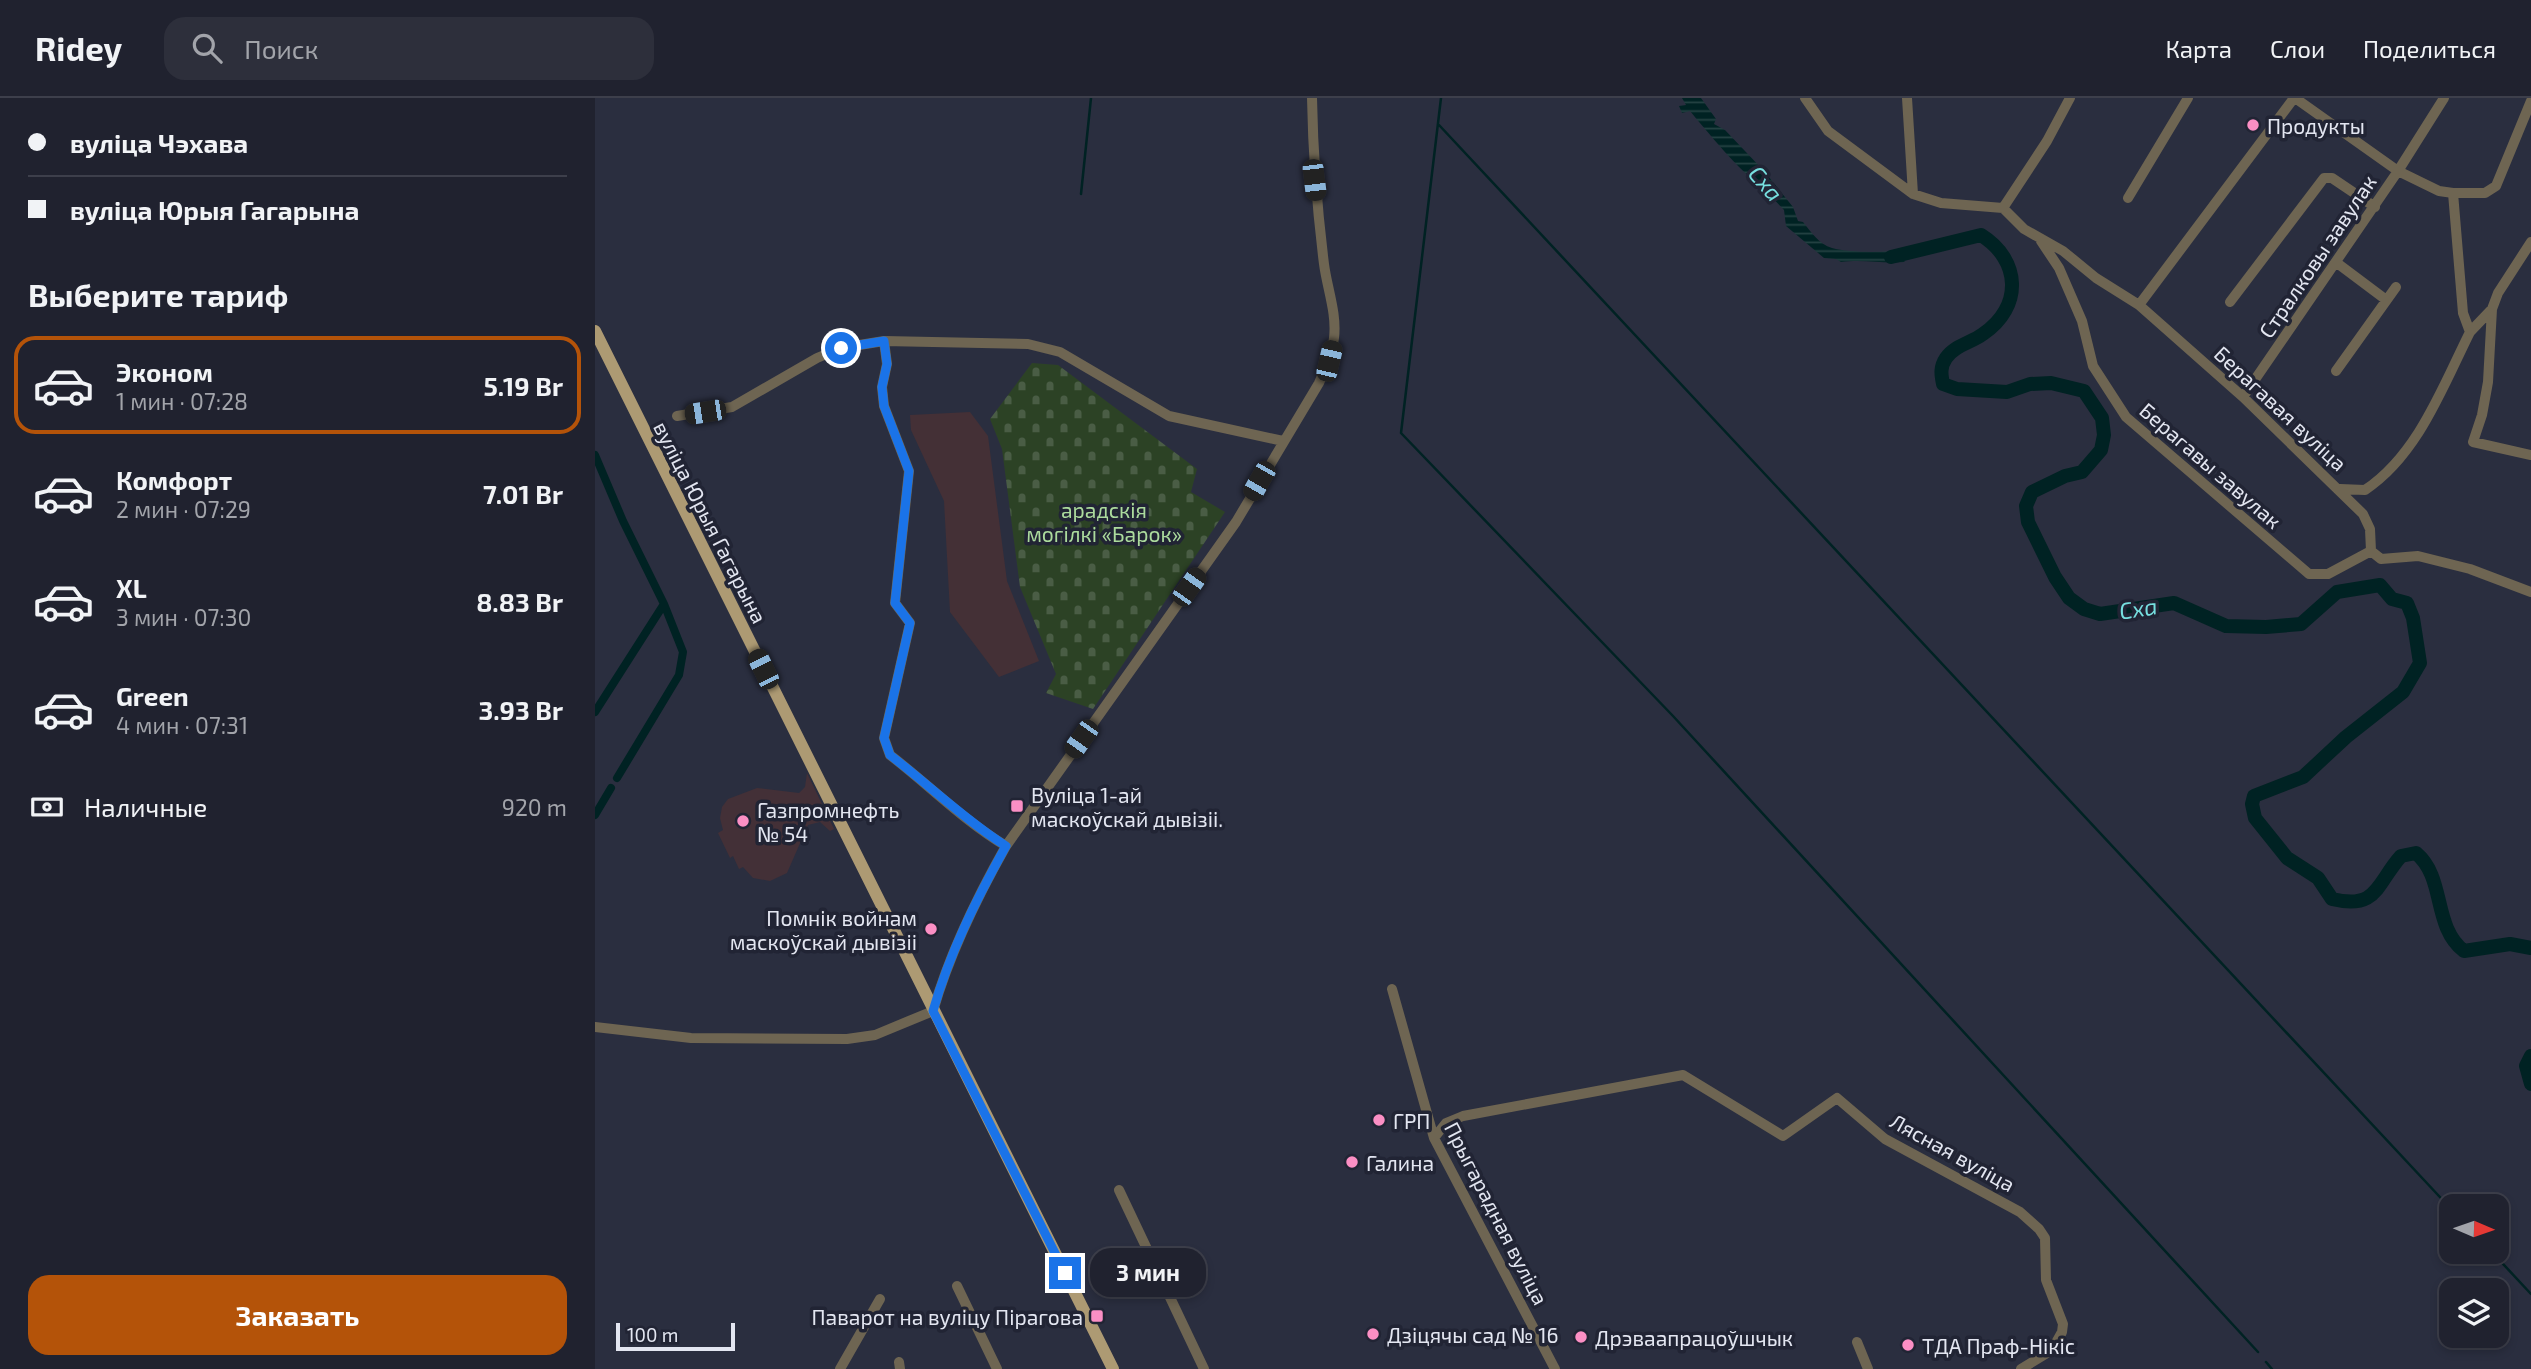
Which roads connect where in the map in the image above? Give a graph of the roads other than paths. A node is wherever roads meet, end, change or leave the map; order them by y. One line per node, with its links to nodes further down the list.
1 (1312, 98): 29 (street)
2 (1805, 98): 11 (street)
3 (1907, 98): 11 (street)
4 (2070, 98): 13 (street)
5 (2187, 98): 12 (street)
6 (2295, 98): 9 (street, Стралковы завулак); 21 (street)
7 (2444, 98): 9 (street)
8 (2531, 101): 10 (street)
9 (2398, 171): 10 (street); 14 (street, Стралковы завулак)
10 (2453, 193): 24 (street)
11 (1913, 194): 13 (street)
12 (2128, 198)
13 (2003, 208): 15 (street, Берагавая вуліца)
14 (2375, 208): 17 (street, Стралковы завулак); 20 (street)
15 (2039, 238): 21 (street, Берагавая вуліца); 32 (street, Берагавы завулак)
16 (2531, 243): 22 (street)
17 (2337, 262): 19 (street); 27 (street, Стралковы завулак)
18 (2396, 287): 19 (street)
19 (2385, 299): 26 (street)
20 (2230, 302)
21 (2139, 304): 27 (street, Берагавая вуліца)
22 (2492, 309): 24 (street); 30 (street)
23 (595, 331): 36 (main road, вуліца Юрыя Гагарына)
24 (2470, 332): 31 (street)
25 (884, 341): 28 (street); 29 (street); 34 (street)
26 (2336, 371)
27 (2243, 397): 31 (street, Берагавая вуліца)
28 (677, 416)
29 (1283, 441): 34 (street)
30 (2531, 455)
31 (2340, 489): 32 (street, Берагавая вуліца)
32 (2371, 551): 33 (street)
33 (2531, 592)
34 (1006, 846): 36 (street)
35 (1392, 989): 38 (street, Прыгарадная вуліца)
36 (933, 1011): 37 (street); 45 (main road, вуліца Юрыя Гагарына)
37 (595, 1027)
38 (1434, 1138): 47 (street, Прыгарадная вуліца); 49 (street, Лясная вуліца)
39 (1119, 1191): 46 (street)
40 (957, 1286): 44 (street)
41 (880, 1299): 43 (street)
42 (1857, 1342): 48 (street)
43 (840, 1369)
44 (997, 1369)
45 (1113, 1369)
46 (1204, 1369)
47 (1555, 1369)
48 (1868, 1369)
49 (2021, 1369)

